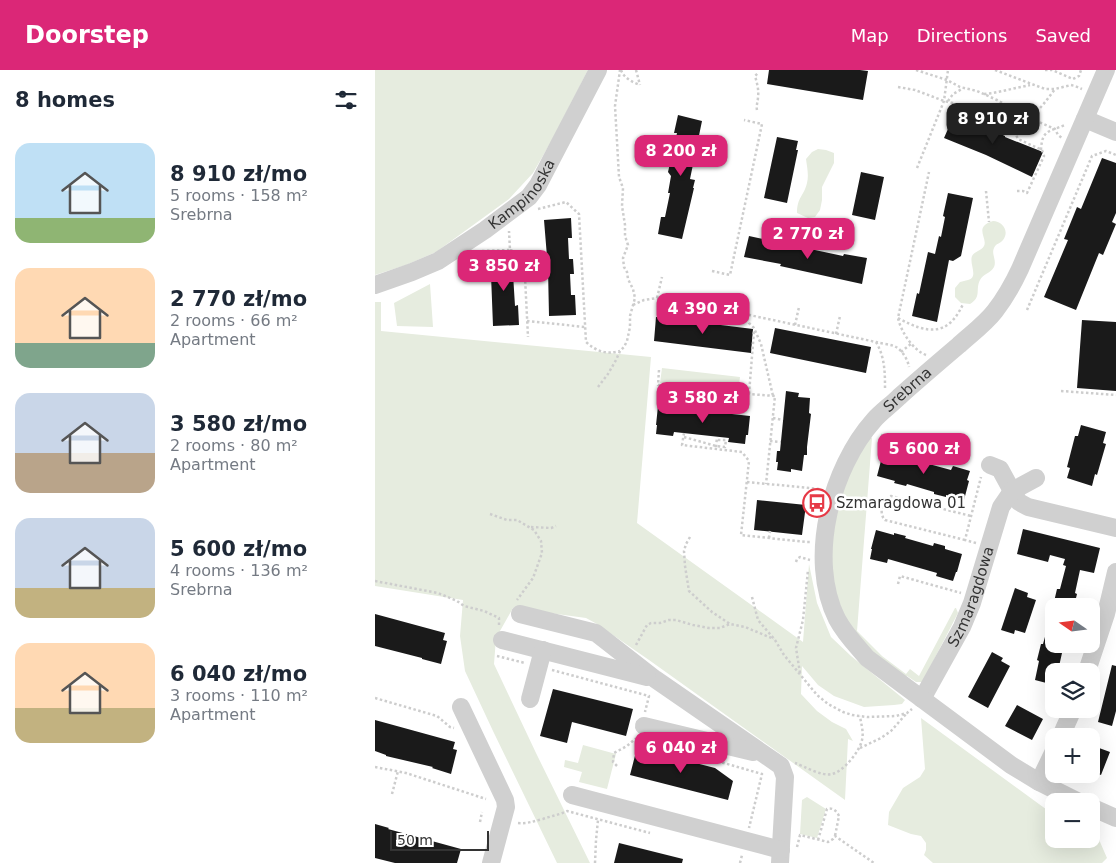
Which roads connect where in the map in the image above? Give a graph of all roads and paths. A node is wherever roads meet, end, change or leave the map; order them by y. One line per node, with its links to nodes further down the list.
1 (598, 70): 42 (street, Kampinoska)
2 (620, 70): 3 (path); 46 (path)
3 (636, 70)
4 (916, 70): 11 (path)
5 (948, 70): 11 (path)
6 (995, 70): 12 (path)
7 (1045, 70): 8 (path)
8 (1081, 70)
9 (1106, 70): 21 (street, Srebrna)
10 (758, 73): 19 (path)
11 (947, 80): 14 (path); 18 (path)
12 (1031, 85): 15 (path); 17 (path)
13 (898, 87): 18 (path)
14 (963, 88): 17 (path); 18 (path)
15 (1055, 90): 16 (path); 20 (path)
16 (1087, 92)
17 (981, 93): 20 (path)
18 (946, 101): 25 (path); 29 (path)
19 (757, 110)
20 (1030, 118): 24 (path); 25 (path)
21 (1085, 119): 26 (street); 113 (street, Srebrna)
22 (744, 120): 40 (path)
23 (1065, 125): 24 (path)
24 (1055, 129): 27 (path)
25 (1014, 131): 27 (path)
26 (1116, 132)
27 (1041, 150): 32 (path)
28 (1116, 155): 48 (path)
29 (917, 168)
30 (929, 172): 51 (path)
31 (986, 191): 34 (path)
32 (1016, 191)
33 (534, 210): 54 (path)
34 (989, 222)
35 (503, 232): 36 (path)
36 (510, 250): 38 (path); 52 (path)
37 (478, 251): 38 (path)
38 (483, 251): 39 (path)
39 (475, 263)
40 (713, 271)
41 (662, 278): 44 (path)
42 (375, 285)
43 (743, 295): 49 (path)
44 (657, 298): 46 (path); 49 (path)
45 (963, 304): 51 (path)
46 (633, 305): 60 (path)
47 (799, 307): 53 (path)
48 (1027, 310)
49 (742, 313): 53 (path); 55 (path)
50 (840, 316): 56 (path)
51 (898, 318): 59 (path)
52 (527, 321): 54 (path); 57 (path)
53 (795, 325): 56 (path)
54 (585, 326): 60 (path)
55 (754, 328): 68 (path); 70 (path)
56 (836, 334): 58 (path)
57 (528, 337)
58 (876, 342): 61 (path); 67 (path)
59 (912, 343): 61 (path); 62 (path)
60 (620, 351): 65 (path)
61 (901, 352): 63 (path)
62 (931, 355)
63 (909, 368)
64 (659, 370): 68 (path)
65 (597, 386)
66 (1061, 390): 69 (path)
67 (885, 391)
68 (749, 394): 70 (path)
69 (1116, 395)
70 (773, 396): 71 (path)
71 (773, 418): 72 (path); 74 (path)
72 (783, 420)
73 (874, 434): 76 (path)
74 (770, 441): 75 (path); 81 (path)
75 (781, 442)
76 (916, 445)
77 (716, 447): 77 (path); 77 (path); 80 (path)
78 (986, 467): 83 (street); 85 (path)
79 (1035, 478): 83 (street)
80 (747, 482): 81 (path); 91 (path)
81 (766, 484): 82 (path)
82 (821, 490)
83 (1012, 491): 88 (street); 113 (street, Szmaragdowa)
84 (490, 514): 87 (path)
85 (971, 516): 92 (path); 92 (path)
86 (556, 526): 87 (path)
87 (530, 527): 103 (path)
88 (1116, 528)
89 (770, 531): 91 (path)
90 (690, 537): 104 (path)
91 (769, 538): 93 (path)
92 (965, 540): 94 (path)
93 (812, 542)
94 (977, 543)
95 (796, 562): 96 (path)
96 (809, 562)
97 (808, 568): 110 (path)
98 (1116, 572): 109 (street)
99 (375, 580): 106 (path)
100 (898, 584): 101 (path)
101 (967, 593)
102 (752, 597): 105 (path)
103 (517, 610): 107 (street)
104 (730, 624): 105 (path); 107 (path)
105 (775, 640): 110 (path)
106 (500, 648): 108 (street); 108 (path)
107 (625, 656): 111 (street)
108 (541, 659): 111 (street); 114 (street); 118 (path)
109 (1090, 663)
110 (800, 674): 117 (path)
111 (655, 679): 121 (street)
112 (375, 698): 119 (path)
113 (922, 699): 116 (path); 127 (street, Srebrna)
114 (530, 700)
115 (461, 707): 136 (street)
116 (907, 713): 117 (path); 120 (path)
117 (860, 716): 120 (path)
118 (642, 725): 121 (street); 123 (path)
119 (456, 728)
120 (860, 748): 128 (path)
121 (762, 754): 128 (street)
122 (703, 757): 140 (path)
123 (617, 766)
124 (375, 767): 126 (path)
125 (1045, 770): 127 (street)
126 (398, 771): 130 (path); 131 (path)
127 (1039, 782): 129 (street, Srebrna)
128 (785, 784): 142 (street)
129 (1061, 793)
130 (392, 794)
131 (486, 799)
132 (569, 803): 136 (path); 140 (street)
133 (482, 812): 138 (path)
134 (1100, 812): 135 (street)
135 (1116, 818)
136 (503, 819): 143 (street)
137 (599, 819): 144 (path)
138 (480, 822)
139 (835, 836): 141 (path); 141 (path); 146 (path)
140 (745, 840): 142 (street); 145 (path)
141 (818, 840): 142 (path)
142 (786, 856)
143 (491, 863)
144 (595, 863)
145 (740, 863)
146 (875, 863)

